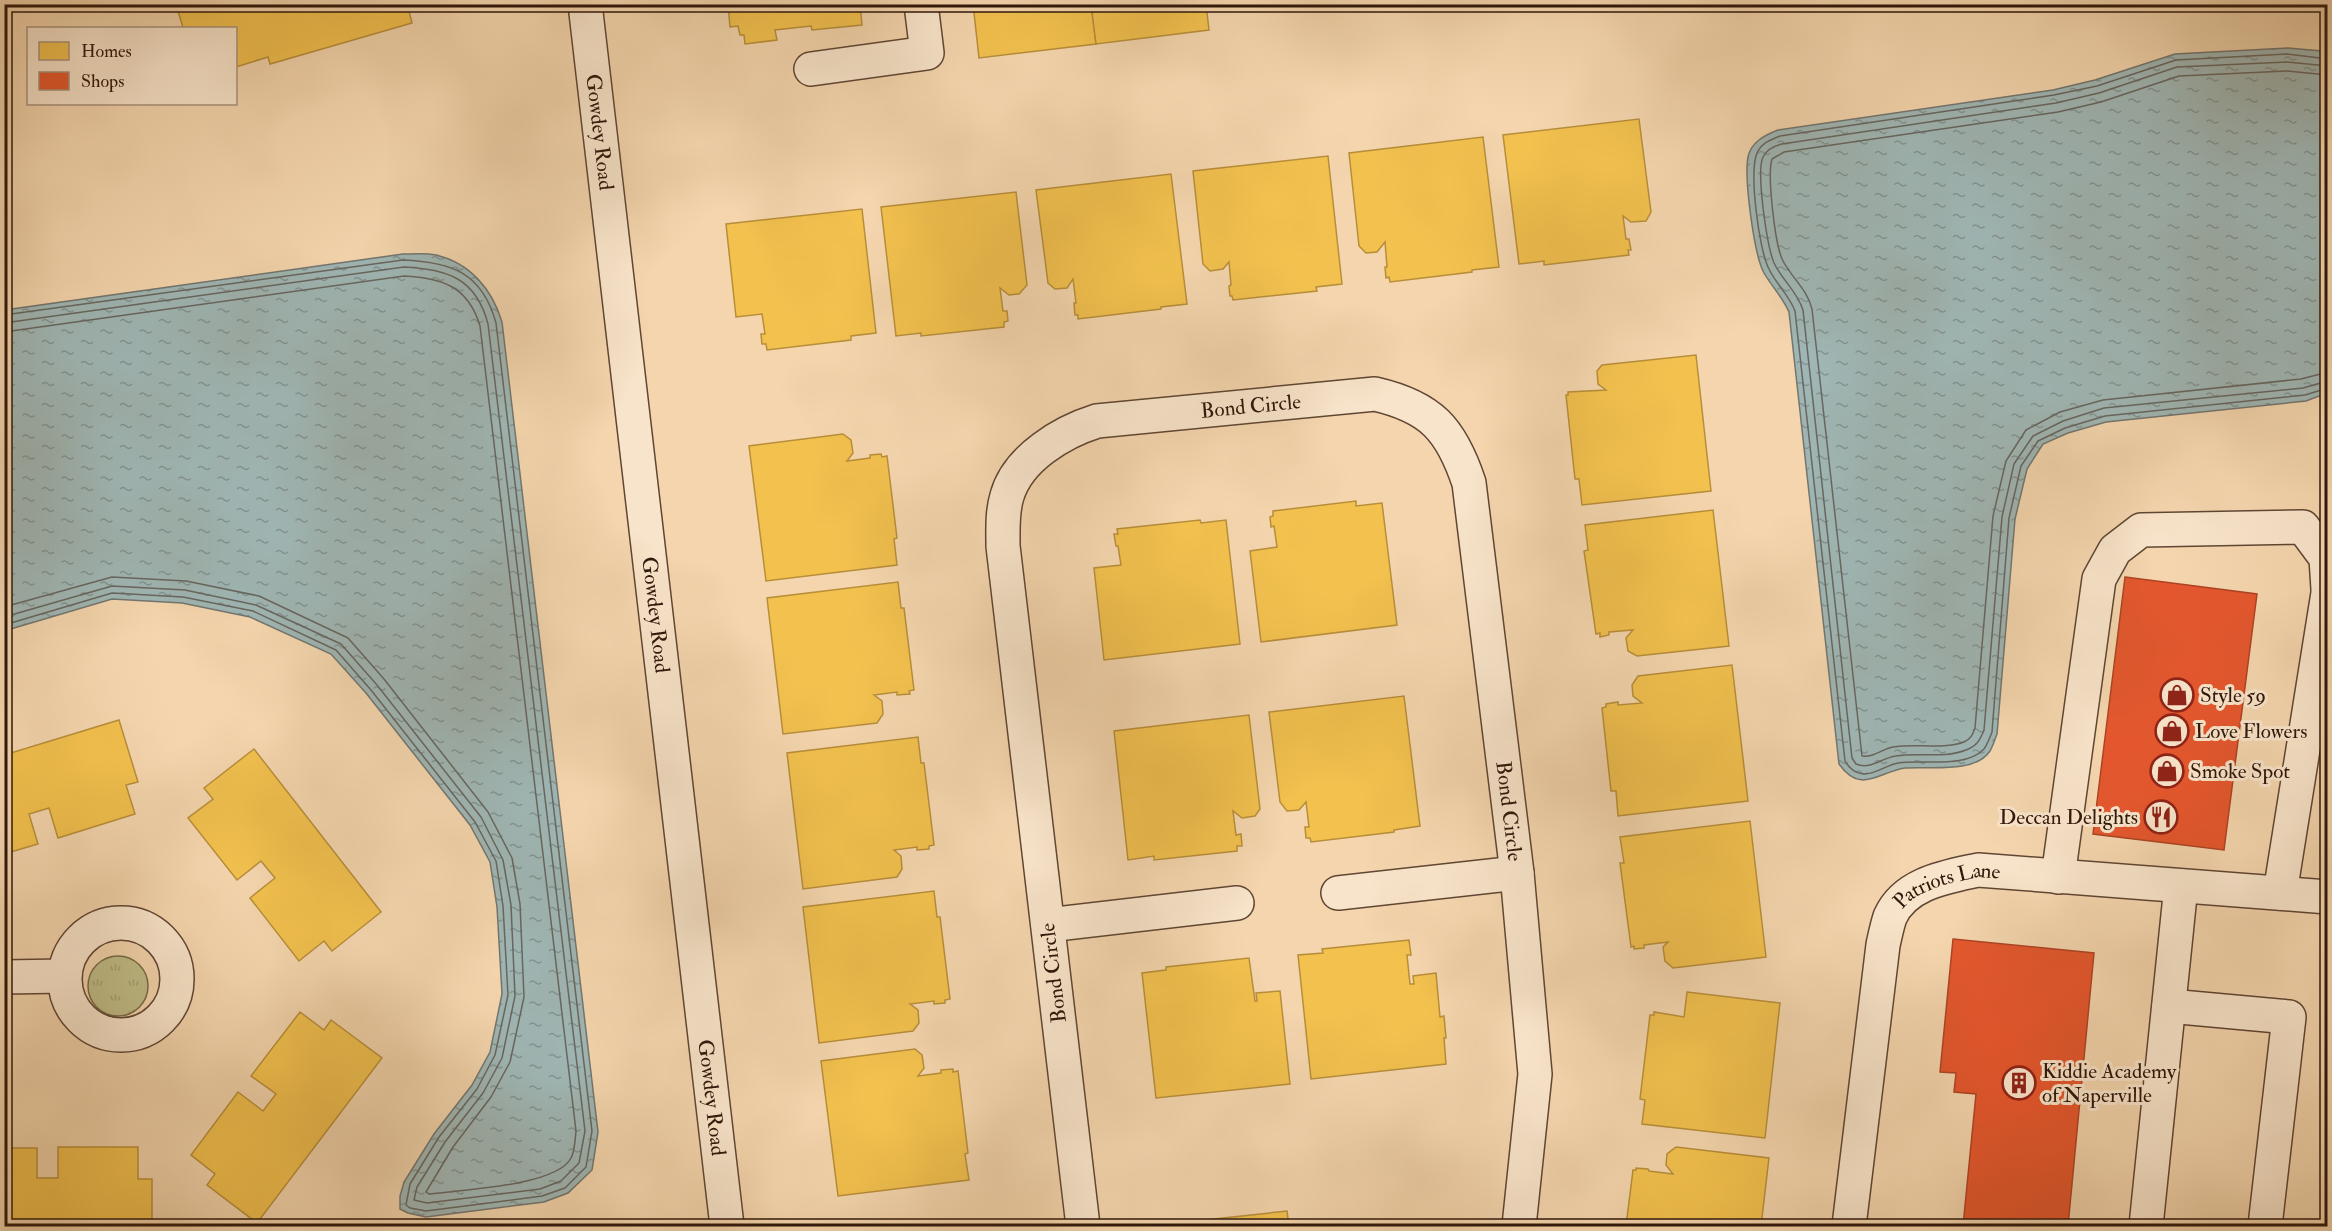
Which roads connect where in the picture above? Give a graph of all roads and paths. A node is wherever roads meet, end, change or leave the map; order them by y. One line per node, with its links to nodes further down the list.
1 (585, 4): 16 (street, Gowdey Road)
2 (921, 4): 3 (street)
3 (811, 69)
4 (2328, 591): 6 (street); 9 (street)
5 (1517, 873): 8 (street); 12 (street, Bond Circle); 18 (street, Bond Circle)
6 (2058, 878): 7 (street, Patriots Lane); 19 (street, Patriots Lane)
7 (2181, 886): 9 (street, Patriots Lane); 15 (street)
8 (1338, 893)
9 (2280, 893): 10 (street, Patriots Lane)
10 (2328, 897)
11 (1237, 903): 12 (street)
12 (1048, 925): 17 (street, Bond Circle)
13 (64, 976): 14 (street)
14 (4, 977)
15 (2169, 1006): 20 (street); 21 (street)
16 (728, 1227)
17 (1083, 1227)
18 (1519, 1227)
19 (1849, 1227)
20 (2146, 1227)
21 (2265, 1227)

